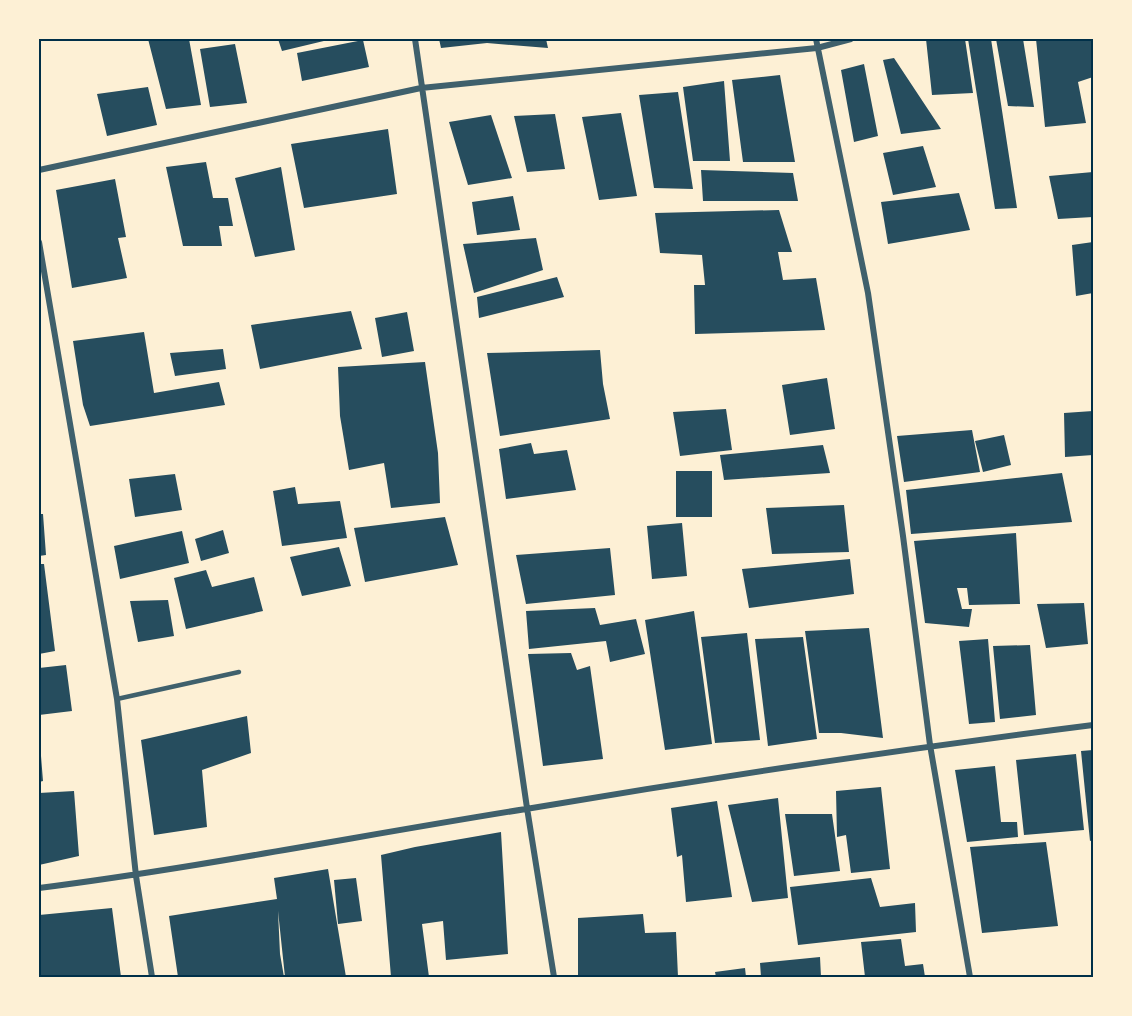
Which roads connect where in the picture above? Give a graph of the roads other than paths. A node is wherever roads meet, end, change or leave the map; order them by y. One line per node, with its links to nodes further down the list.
1 (415, 39): 5 (street)
2 (816, 39): 4 (street)
3 (851, 39): 4 (street)
4 (817, 48): 5 (street); 11 (street)
5 (421, 88): 6 (street); 12 (street)
6 (39, 170)
7 (39, 242): 9 (street)
8 (239, 672): 9 (lane)
9 (117, 699): 13 (street)
10 (1093, 725): 11 (street)
11 (930, 746): 12 (street); 17 (street)
12 (526, 808): 13 (street); 16 (street)
13 (136, 876): 14 (street); 15 (street)
14 (39, 888)
15 (152, 977)
16 (554, 977)
17 (970, 977)

